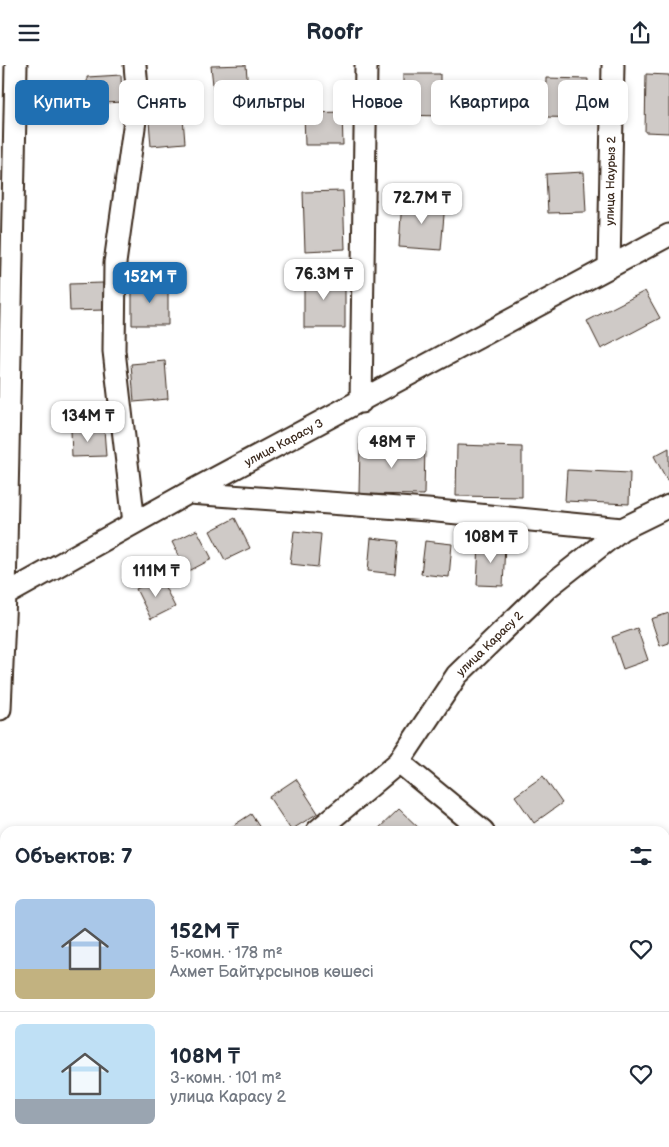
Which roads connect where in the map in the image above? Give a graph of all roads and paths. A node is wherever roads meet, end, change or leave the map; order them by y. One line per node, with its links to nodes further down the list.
1 (16, 65): 12 (street)
2 (135, 65): 10 (street)
3 (366, 65): 7 (street)
4 (614, 65): 6 (street, улица Наурыз 2)
5 (669, 235): 6 (street, улица Карасу 3)
6 (609, 267): 7 (street, улица Карасу 3)
7 (361, 402): 8 (street, улица Карасу 3)
8 (188, 493): 10 (street, улица Карасу 3); 11 (street)
9 (669, 506): 11 (street, улица Карасу 2)
10 (134, 523): 12 (street, улица Карасу 3)
11 (622, 529): 14 (street, улица Карасу 2)
12 (5, 595): 13 (street)
13 (0, 709)
14 (399, 762): 15 (street, улица Карасу 2); 16 (street)
15 (323, 826)
16 (477, 826)

